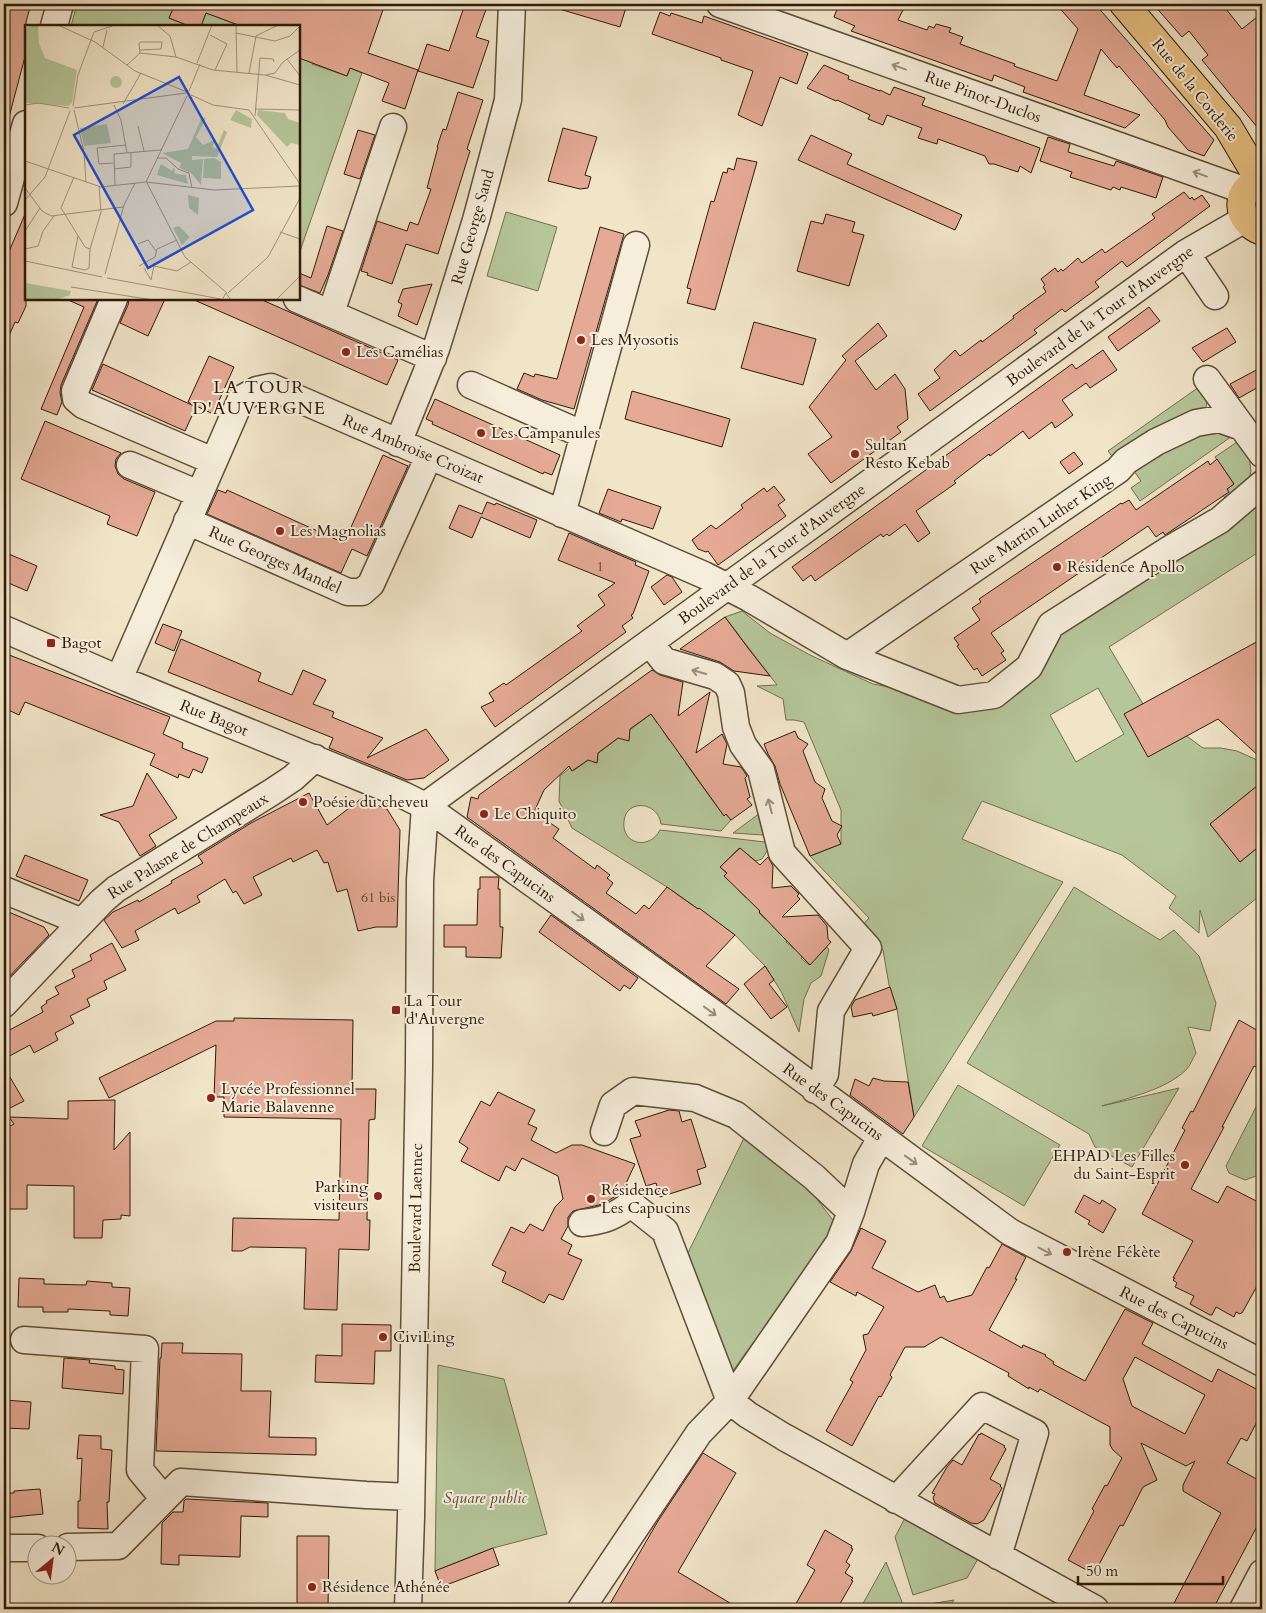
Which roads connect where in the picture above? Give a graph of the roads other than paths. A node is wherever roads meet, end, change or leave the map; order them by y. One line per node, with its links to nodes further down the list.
1 (60, 4): 5 (street)
2 (512, 4): 17 (street, Rue George Sand)
3 (720, 4): 8 (street, Rue Pinot-Duclos, one-way to 3)
4 (1124, 4): 8 (main road, Rue de la Corderie)
5 (54, 25)
6 (393, 127): 16 (street)
7 (25, 128): 9 (street)
8 (1256, 184): 10 (main road)
9 (4, 203)
10 (1254, 225): 12 (street, Boulevard de la Tour d'Auvergne)
11 (636, 245): 21 (street)
12 (1186, 253): 13 (street); 31 (street, Boulevard de la Tour d'Auvergne)
13 (1215, 296)
14 (114, 300): 25 (street)
15 (299, 300): 16 (street)
16 (330, 314): 17 (street)
17 (433, 358): 22 (street, Rue George Sand)
18 (1207, 379): 20 (street)
19 (471, 385): 21 (street)
20 (1242, 427): 23 (street); 34 (street, Rue Martin Luther King)
21 (584, 435): 29 (street)
22 (398, 443): 24 (street, Rue Ambroise Croizat); 25 (street, Rue Ambroise Croizat)
23 (1262, 454)
24 (429, 456): 29 (street, Rue Ambroise Croizat); 30 (street, Rue Georges Mandel)
25 (213, 461): 28 (street, Rue Ambroise Croizat)
26 (130, 465): 28 (street)
27 (1262, 484): 34 (street)
28 (199, 494): 30 (street, Rue Ambroise Croizat)
29 (562, 514): 31 (street, Rue Ambroise Croizat)
30 (187, 521): 35 (street, Rue Ambroise Croizat)
31 (727, 587): 33 (street, Boulevard de la Tour d'Auvergne); 34 (street)
32 (4, 629): 35 (street, Rue Bagot)
33 (650, 643): 37 (street, Boulevard de la Tour d'Auvergne); 41 (street, one-way to 33)
34 (847, 656)
35 (119, 679): 36 (street, Rue Bagot)
36 (316, 758): 37 (street, Rue Bagot); 39 (street, Rue Palasne de Champeaux)
37 (425, 806): 41 (street, Rue des Capucins, one-way to 41); 49 (street, Boulevard Laennec)
38 (4, 890): 39 (street)
39 (82, 922): 40 (street, Rue Palasne de Champeaux)
40 (4, 1004)
41 (815, 1090): 43 (street, Rue des Capucins)
42 (604, 1132): 44 (street)
43 (882, 1138): 44 (street); 47 (street, Rue des Capucins, one-way to 47)
44 (851, 1212): 48 (street)
45 (582, 1223): 48 (street)
46 (24, 1340): 50 (street)
47 (1262, 1363)
48 (730, 1401): 51 (street); 58 (street)
49 (411, 1497): 50 (street); 57 (street, Boulevard Laennec)
50 (164, 1499): 52 (street)
51 (896, 1500): 55 (street); 55 (street)
52 (78, 1547)
53 (4, 1548): 54 (street)
54 (28, 1548)
55 (998, 1556): 59 (street)
56 (1262, 1573): 60 (street)
57 (408, 1609)
58 (581, 1609)
59 (1094, 1609)
60 (1244, 1609)

